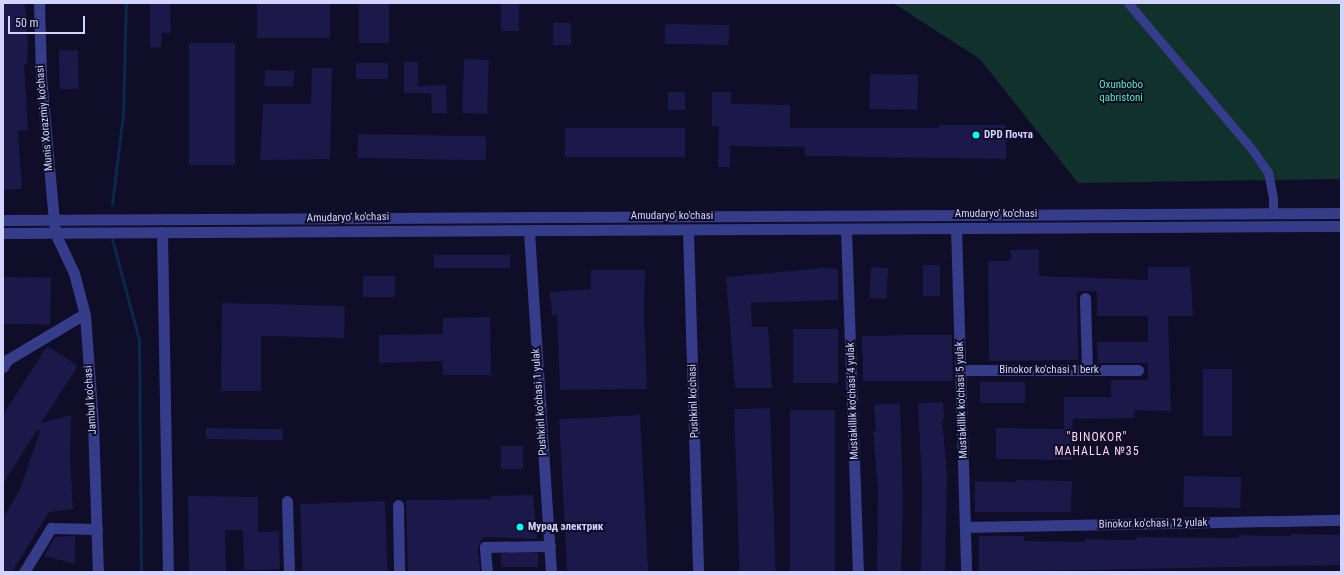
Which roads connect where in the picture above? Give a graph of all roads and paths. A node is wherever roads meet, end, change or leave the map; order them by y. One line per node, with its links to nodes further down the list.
1 (39, 3): 7 (street, Munis Xorazmiy ko'chasi)
2 (1128, 3): 4 (street)
3 (1341, 213): 4 (street, Amudaryo' ko'chasi)
4 (1273, 214): 5 (street, Amudaryo' ko'chasi)
5 (687, 216): 7 (street, Amudaryo' ko'chasi); 11 (street, Pushkinl ko'chasi)
6 (3, 220): 7 (street, Amudaryo' ko'chasi)
7 (54, 220): 15 (street, Munis Xorazmiy ko'chasi)
8 (1341, 226): 9 (street)
9 (956, 228): 10 (street); 20 (street, Mustakillik ko'chasi 5 yulak)
10 (846, 230): 11 (street); 36 (street, Mustakillik ko'chasi 4 yulak)
11 (688, 231): 13 (street); 35 (street, Pushkinl ko'chasi)
12 (162, 232): 13 (street); 15 (street); 30 (street)
13 (529, 232): 27 (street, Pushkinl ko'chasi 1 yulak)
14 (3, 233): 15 (street)
15 (55, 233): 26 (street, Jambul ko'chasi)
16 (1085, 298): 19 (street)
17 (79, 316): 18 (street)
18 (3, 367)
19 (1087, 369): 20 (street, Binokor ko'chasi 1 berk); 21 (street, Binokor ko'chasi 1 berk)
20 (961, 370): 25 (street, Mustakillik ko'chasi 5 yulak)
21 (1138, 370)
22 (287, 501): 31 (street)
23 (398, 505): 32 (street)
24 (1341, 520): 25 (street, Binokor ko'chasi 12 yulak)
25 (965, 527): 37 (street, Mustakillik ko'chasi 5 yulak)
26 (97, 529): 28 (street); 29 (street, Jambul ko'chasi)
27 (550, 546): 33 (street); 34 (street, Pushkinl ko'chasi 1 yulak)
28 (24, 572)
29 (98, 572)
30 (168, 572)
31 (289, 572)
32 (399, 572)
33 (487, 572)
34 (551, 572)
35 (698, 572)
36 (858, 572)
37 (966, 572)

